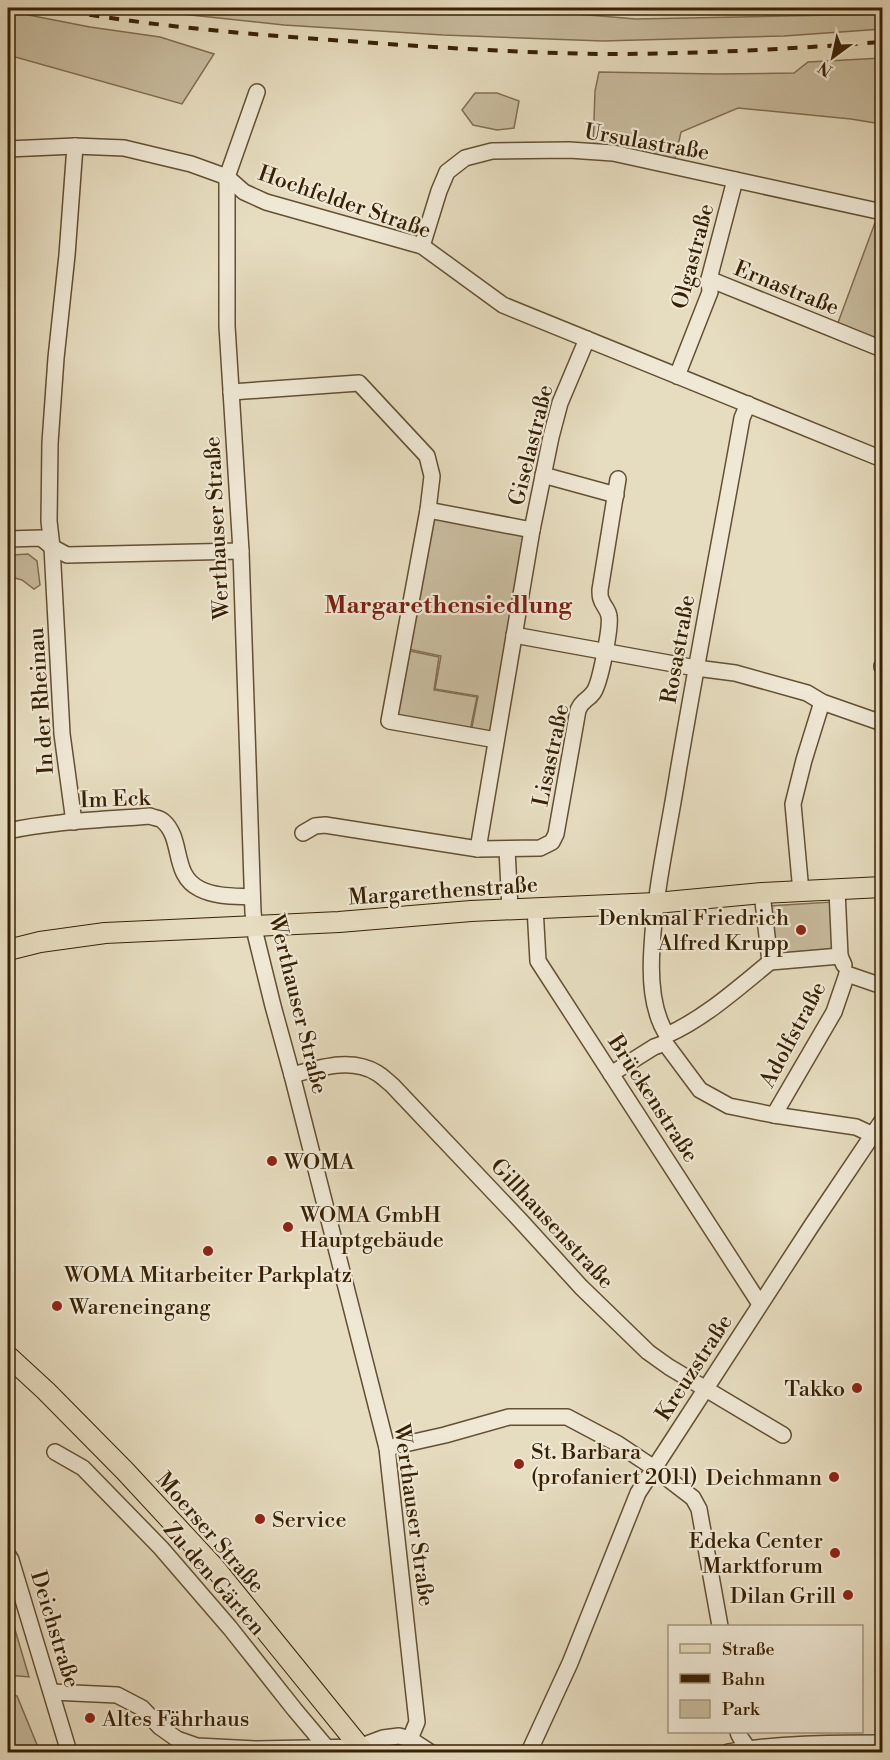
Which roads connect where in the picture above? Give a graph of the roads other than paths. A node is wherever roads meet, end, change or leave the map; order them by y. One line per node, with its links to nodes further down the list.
1 (257, 92): 4 (street, Werthauser Straße)
2 (75, 146): 3 (street, Hochfelder Straße); 4 (street, Hochfelder Straße); 21 (street, In der Rheinau)
3 (8, 149)
4 (227, 177): 7 (street, Hochfelder Straße); 12 (street, Werthauser Straße)
5 (735, 180): 6 (street, Ursulastraße); 7 (street, Ursulastraße); 8 (street, Olgastraße)
6 (882, 212)
7 (422, 246): 9 (street, Hochfelder Straße)
8 (709, 279): 10 (street, Ernastraße); 11 (street, Olgastraße)
9 (587, 339): 11 (street, Hochfelder Straße); 15 (street, Giselastraße)
10 (882, 349)
11 (677, 376): 13 (street, Hochfelder Straße)
12 (231, 392): 18 (street); 22 (street, Werthauser Straße)
13 (747, 404): 14 (street, Hochfelder Straße); 25 (street, Rosastraße)
14 (882, 459)
15 (543, 475): 17 (street); 19 (street, Giselastraße)
16 (618, 479): 17 (street, Lisastraße)
17 (616, 495): 24 (street, Lisastraße)
18 (428, 510): 19 (street); 28 (street)
19 (532, 530): 23 (street, Giselastraße)
20 (8, 539): 21 (street)
21 (52, 547): 22 (street); 29 (street, In der Rheinau)
22 (241, 551): 38 (street, Werthauser Straße)
23 (514, 635): 24 (street); 28 (street, Giselastraße)
24 (605, 651): 25 (street); 33 (street, Lisastraße)
25 (696, 668): 26 (street); 39 (street, Rosastraße)
26 (822, 702): 27 (street); 36 (street)
27 (882, 723)
28 (496, 740): 32 (street, Giselastraße)
29 (74, 822): 30 (street, Im Eck); 38 (street, Im Eck)
30 (8, 831)
31 (303, 833): 32 (street, Lisastraße)
32 (478, 849): 33 (street, Lisastraße)
33 (507, 849): 41 (street)
34 (882, 887): 35 (main road, Margarethenstraße)
35 (837, 890): 36 (main road, Margarethenstraße); 44 (street)
36 (801, 892): 37 (main road, Margarethenstraße)
37 (762, 893): 39 (main road, Margarethenstraße); 45 (street)
38 (252, 897): 42 (street, Werthauser Straße)
39 (656, 903): 40 (main road, Margarethenstraße); 48 (street, Rosastraße)
40 (535, 908): 41 (main road, Margarethenstraße); 49 (street, Brückenstraße)
41 (510, 909): 42 (main road, Margarethenstraße)
42 (254, 925): 43 (main road, Margarethenstraße); 50 (street, Werthauser Straße)
43 (8, 950)
44 (840, 956): 45 (street); 46 (street)
45 (770, 962): 48 (street)
46 (847, 974): 47 (street); 51 (street, Adolfstraße)
47 (882, 986)
48 (666, 1039): 49 (street); 51 (street, Rosastraße)
49 (611, 1074): 54 (street, Brückenstraße)
50 (292, 1075): 56 (street, Gillhausenstraße); 58 (street, Werthauser Straße)
51 (774, 1115): 53 (street, Rosastraße)
52 (882, 1121): 53 (street, Kreuzstraße)
53 (873, 1134): 54 (street, Kreuzstraße)
54 (760, 1304): 56 (street, Kreuzstraße)
55 (8, 1356): 68 (main road, Moerser Straße)
56 (705, 1388): 57 (street, Gillhausenstraße); 60 (street, Kreuzstraße)
57 (783, 1435)
58 (387, 1448): 60 (street); 65 (street, Werthauser Straße)
59 (56, 1452): 67 (street, Zu den Gärten)
60 (654, 1468): 62 (street); 73 (street, Kreuzstraße)
61 (8, 1555): 63 (street, Deichstraße)
62 (720, 1625)
63 (52, 1692): 69 (street); 71 (street, Deichstraße)
64 (739, 1733): 70 (street)
65 (410, 1739): 68 (street); 72 (street)
66 (882, 1743): 70 (street)
67 (330, 1750): 68 (street); 69 (street)
68 (361, 1750)
69 (256, 1751)
70 (748, 1751): 74 (street)
71 (69, 1752)
72 (430, 1752)
73 (529, 1752)
74 (728, 1752)

